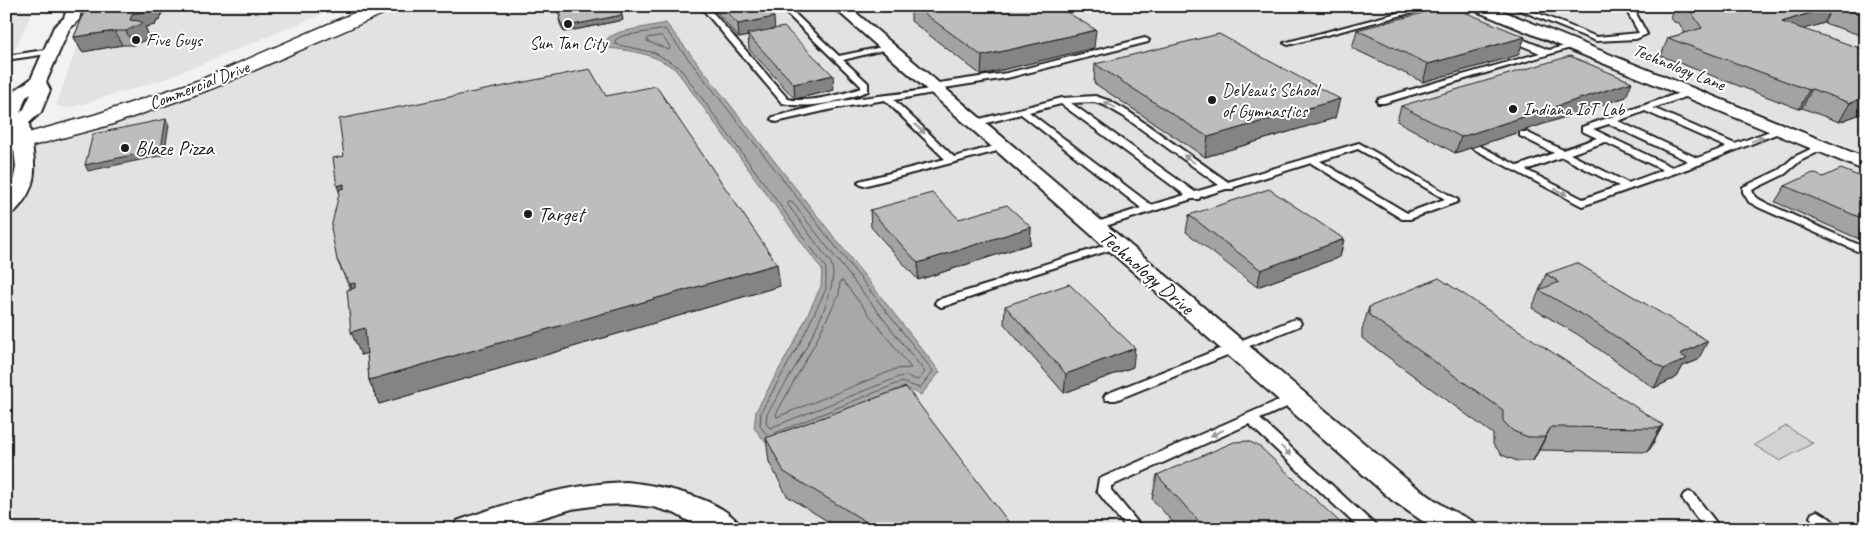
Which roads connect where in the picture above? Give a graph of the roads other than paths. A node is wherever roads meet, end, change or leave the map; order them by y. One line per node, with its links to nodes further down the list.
1 (64, 6): 13 (street)
2 (75, 6): 13 (street)
3 (360, 6): 33 (street, Commercial Drive)
4 (386, 6): 33 (street, Commercial Drive)
5 (703, 6): 21 (lane)
6 (782, 6): 21 (lane)
7 (838, 6): 18 (street, Technology Drive)
8 (1435, 6): 12 (lane); 16 (lane)
9 (1476, 6): 17 (street, Technology Lane)
10 (1514, 6): 11 (lane)
11 (1628, 6)
12 (1444, 10)
13 (62, 27): 19 (street)
14 (1505, 35): 20 (lane)
15 (1145, 40): 23 (lane)
16 (1288, 43)
17 (1573, 46): 20 (lane); 24 (street, Technology Lane)
18 (887, 48): 21 (lane); 23 (street, Technology Drive)
19 (51, 51): 22 (lane); 33 (street)
20 (1548, 53): 27 (lane)
21 (837, 59)
22 (7, 60)
23 (933, 88): 25 (lane); 32 (street, Technology Drive)
24 (1688, 93): 28 (lane); 34 (street, Technology Lane)
25 (887, 98): 30 (lane); 42 (lane, one-way to 42)
26 (1062, 101): 29 (lane); 49 (lane, one-way to 26); 51 (lane)
27 (1381, 101)
28 (1645, 108): 31 (lane); 38 (lane)
29 (1022, 111): 32 (lane); 53 (lane)
30 (776, 119)
31 (1608, 120): 36 (lane); 44 (lane)
32 (975, 123): 37 (street, Technology Drive)
33 (14, 128): 52 (street)
34 (1781, 130): 38 (lane, one-way to 34); 39 (street, Technology Lane)
35 (1522, 134): 41 (lane)
36 (1605, 139): 41 (lane); 47 (lane)
37 (1002, 147): 42 (lane); 54 (street, Technology Drive)
38 (1734, 147): 44 (lane)
39 (1822, 147): 45 (street, Technology Lane); 56 (lane)
40 (1477, 148): 46 (lane)
41 (1562, 154): 46 (lane); 50 (lane)
42 (952, 161): 48 (lane)
43 (1314, 161): 43 (lane); 49 (lane)
44 (1698, 162): 47 (lane)
45 (1866, 165)
46 (1518, 169): 50 (lane, one-way to 50)
47 (1673, 171): 50 (lane)
48 (862, 183)
49 (1229, 187): 51 (lane)
50 (1628, 187)
51 (1194, 197): 53 (lane)
52 (6, 209)
53 (1149, 210): 54 (lane)
54 (1095, 226): 55 (street, Technology Drive)
55 (1116, 245): 57 (lane); 59 (street, Technology Drive)
56 (1866, 252)
57 (941, 303)
58 (1295, 323): 59 (lane)
59 (1234, 347): 60 (lane); 61 (street, Technology Drive)
60 (1111, 397)
61 (1293, 399): 62 (lane); 65 (street, Technology Drive)
62 (1251, 418): 68 (lane, one-way to 68); 69 (lane, one-way to 69)
63 (1689, 498): 71 (lane)
64 (1817, 517): 72 (lane)
65 (1432, 522): 70 (street, Technology Drive)
66 (468, 529): 67 (street)
67 (728, 529)
68 (1136, 529)
69 (1370, 529)
70 (1462, 529)
71 (1714, 529)
72 (1832, 529)

